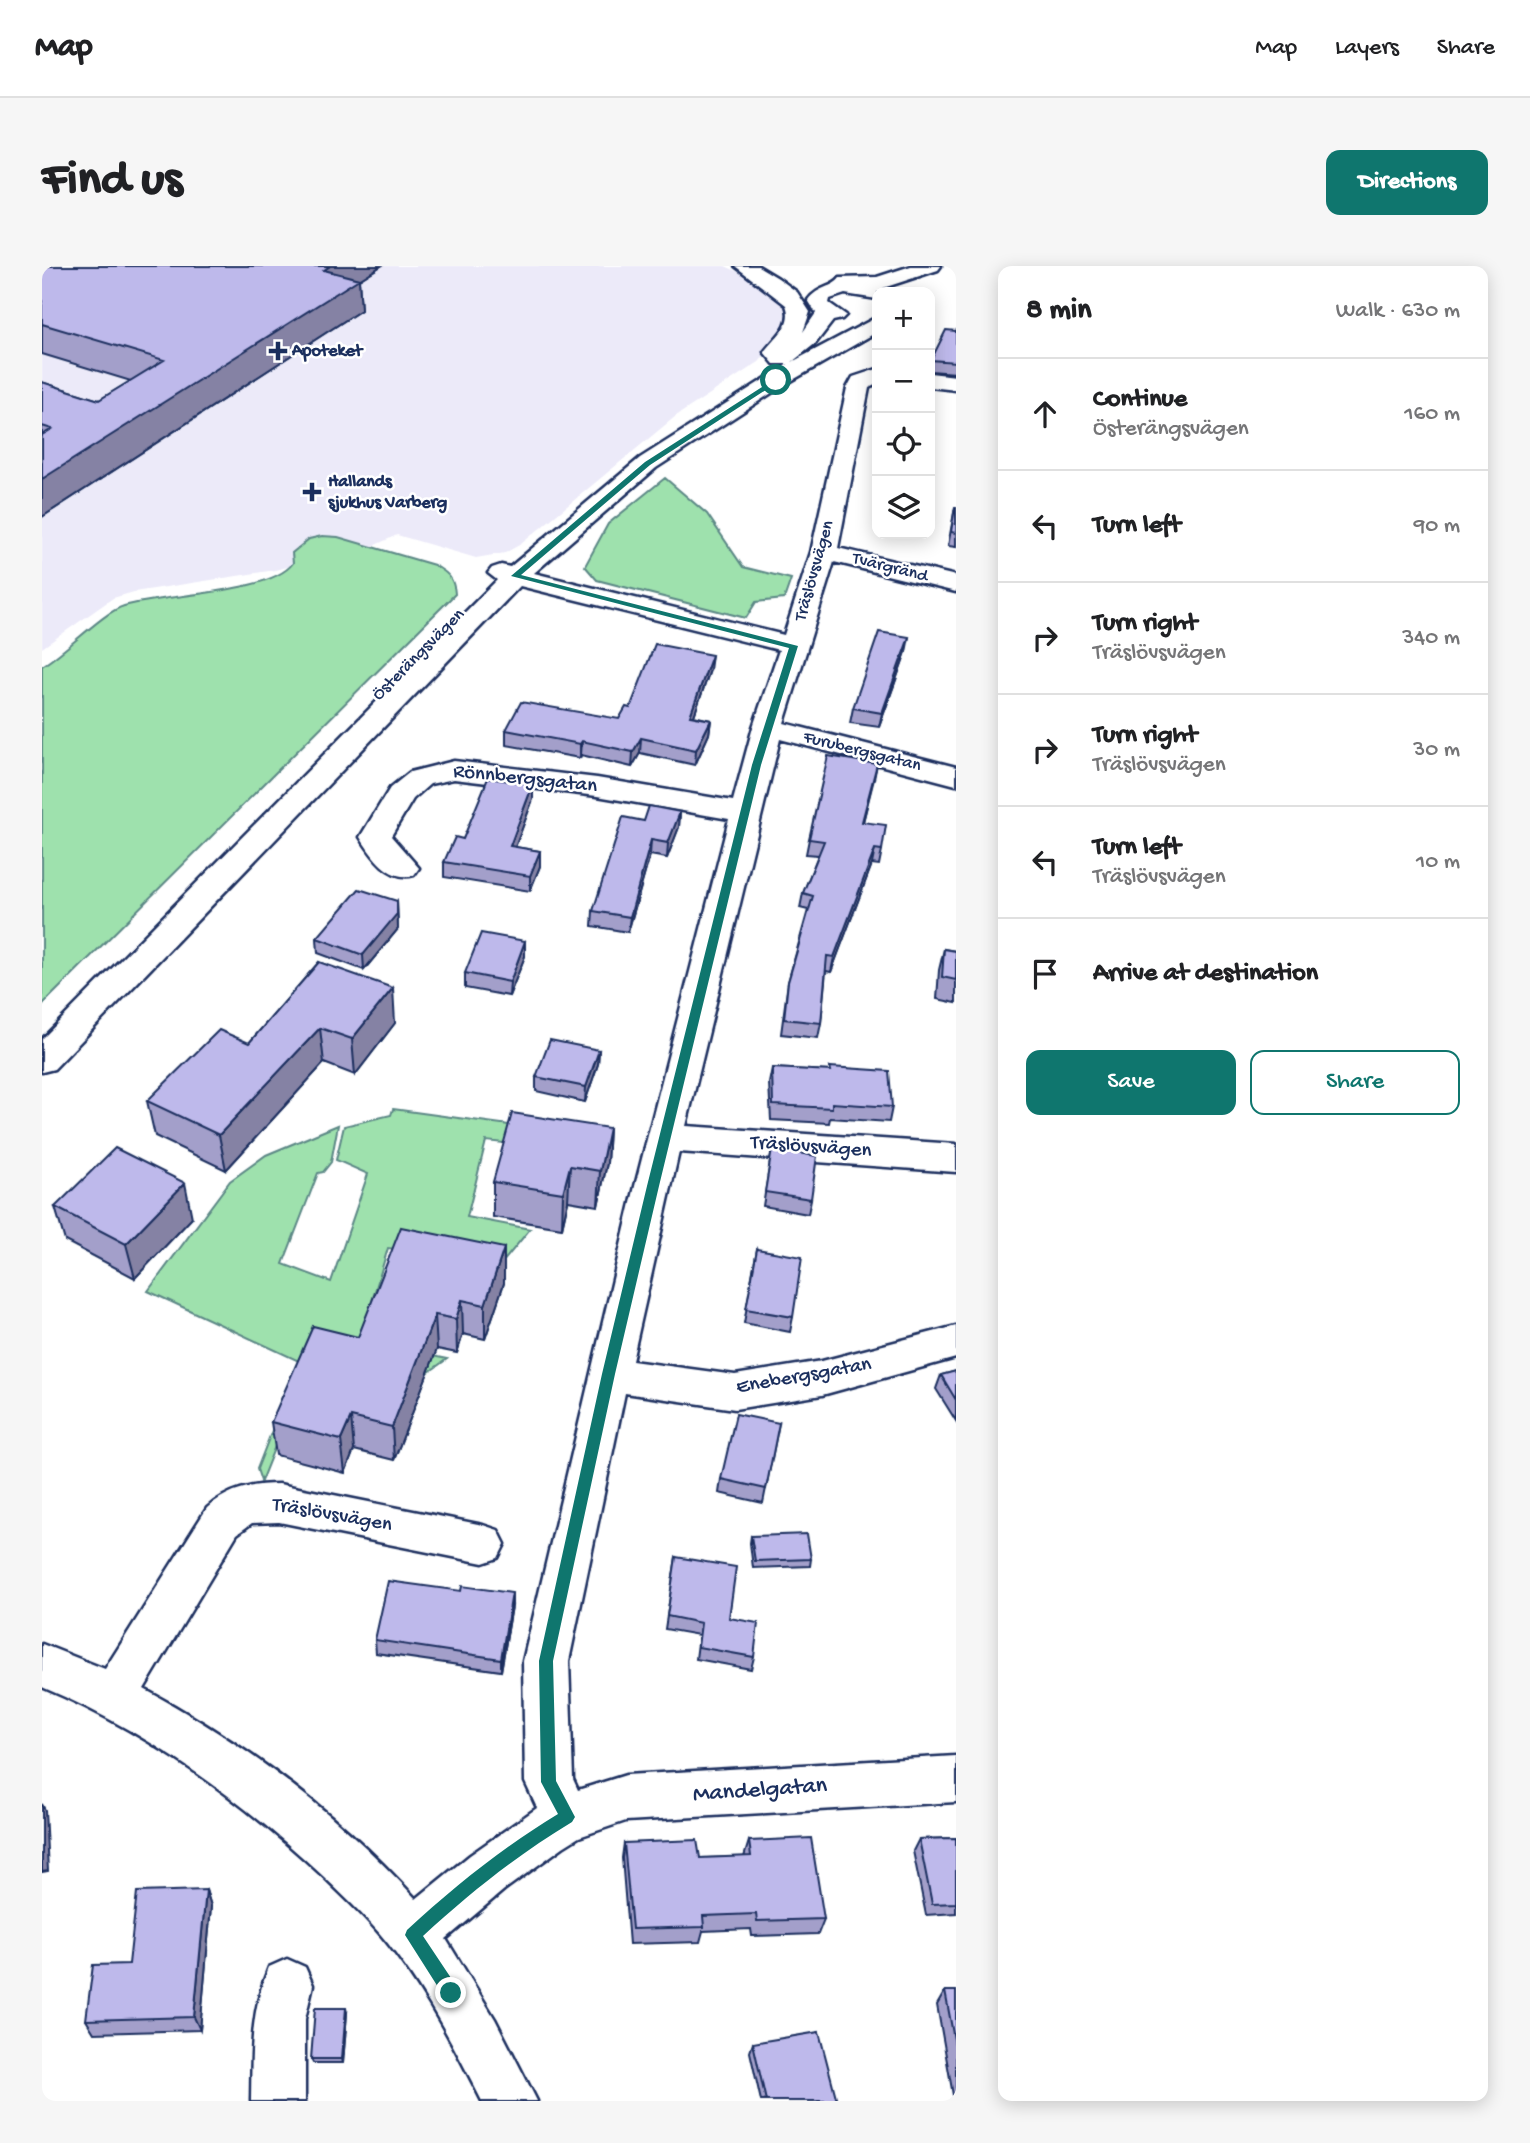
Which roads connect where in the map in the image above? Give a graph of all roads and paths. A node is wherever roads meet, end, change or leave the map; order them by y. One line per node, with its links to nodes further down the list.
1 (746, 266): 7 (street); 10 (street)
2 (772, 266): 5 (street)
3 (931, 266): 5 (street)
4 (952, 266): 6 (street)
5 (811, 276): 6 (street)
6 (867, 291): 7 (street)
7 (822, 308): 8 (street); 10 (street, Österängsvägen)
8 (872, 319)
9 (872, 321): 10 (street, Österängsvägen)
10 (768, 375): 15 (street, Österängsvägen)
11 (872, 377): 14 (street, Träslövsvägen)
12 (935, 381): 13 (street)
13 (956, 383)
14 (824, 552): 16 (street, Tvärgränd); 17 (street, Träslövsvägen)
15 (508, 574): 17 (street); 22 (street, Österängsvägen); 23 (street, Österängsvägen)
16 (956, 584)
17 (794, 646): 18 (street, Träslövsvägen)
18 (767, 727): 19 (street, Furubergsgatan); 20 (street, Träslövsvägen)
19 (956, 776)
20 (746, 813): 21 (street, Rönnbergsgatan); 24 (street, Träslövsvägen)
21 (403, 867)
22 (42, 1036)
23 (42, 1060)
24 (665, 1138): 25 (street, Träslövsvägen); 27 (street, Träslövsvägen)
25 (956, 1158)
26 (956, 1342): 27 (street, Enebergsgatan)
27 (609, 1374): 32 (street, Träslövsvägen)
28 (483, 1544): 30 (street, Träslövsvägen)
29 (42, 1665): 30 (street)
30 (114, 1696): 33 (street)
31 (956, 1779): 32 (street, Mandelgatan)
32 (567, 1817): 33 (street)
33 (413, 1935): 36 (street)
34 (287, 1984): 35 (street)
35 (278, 2101)
36 (510, 2101)

